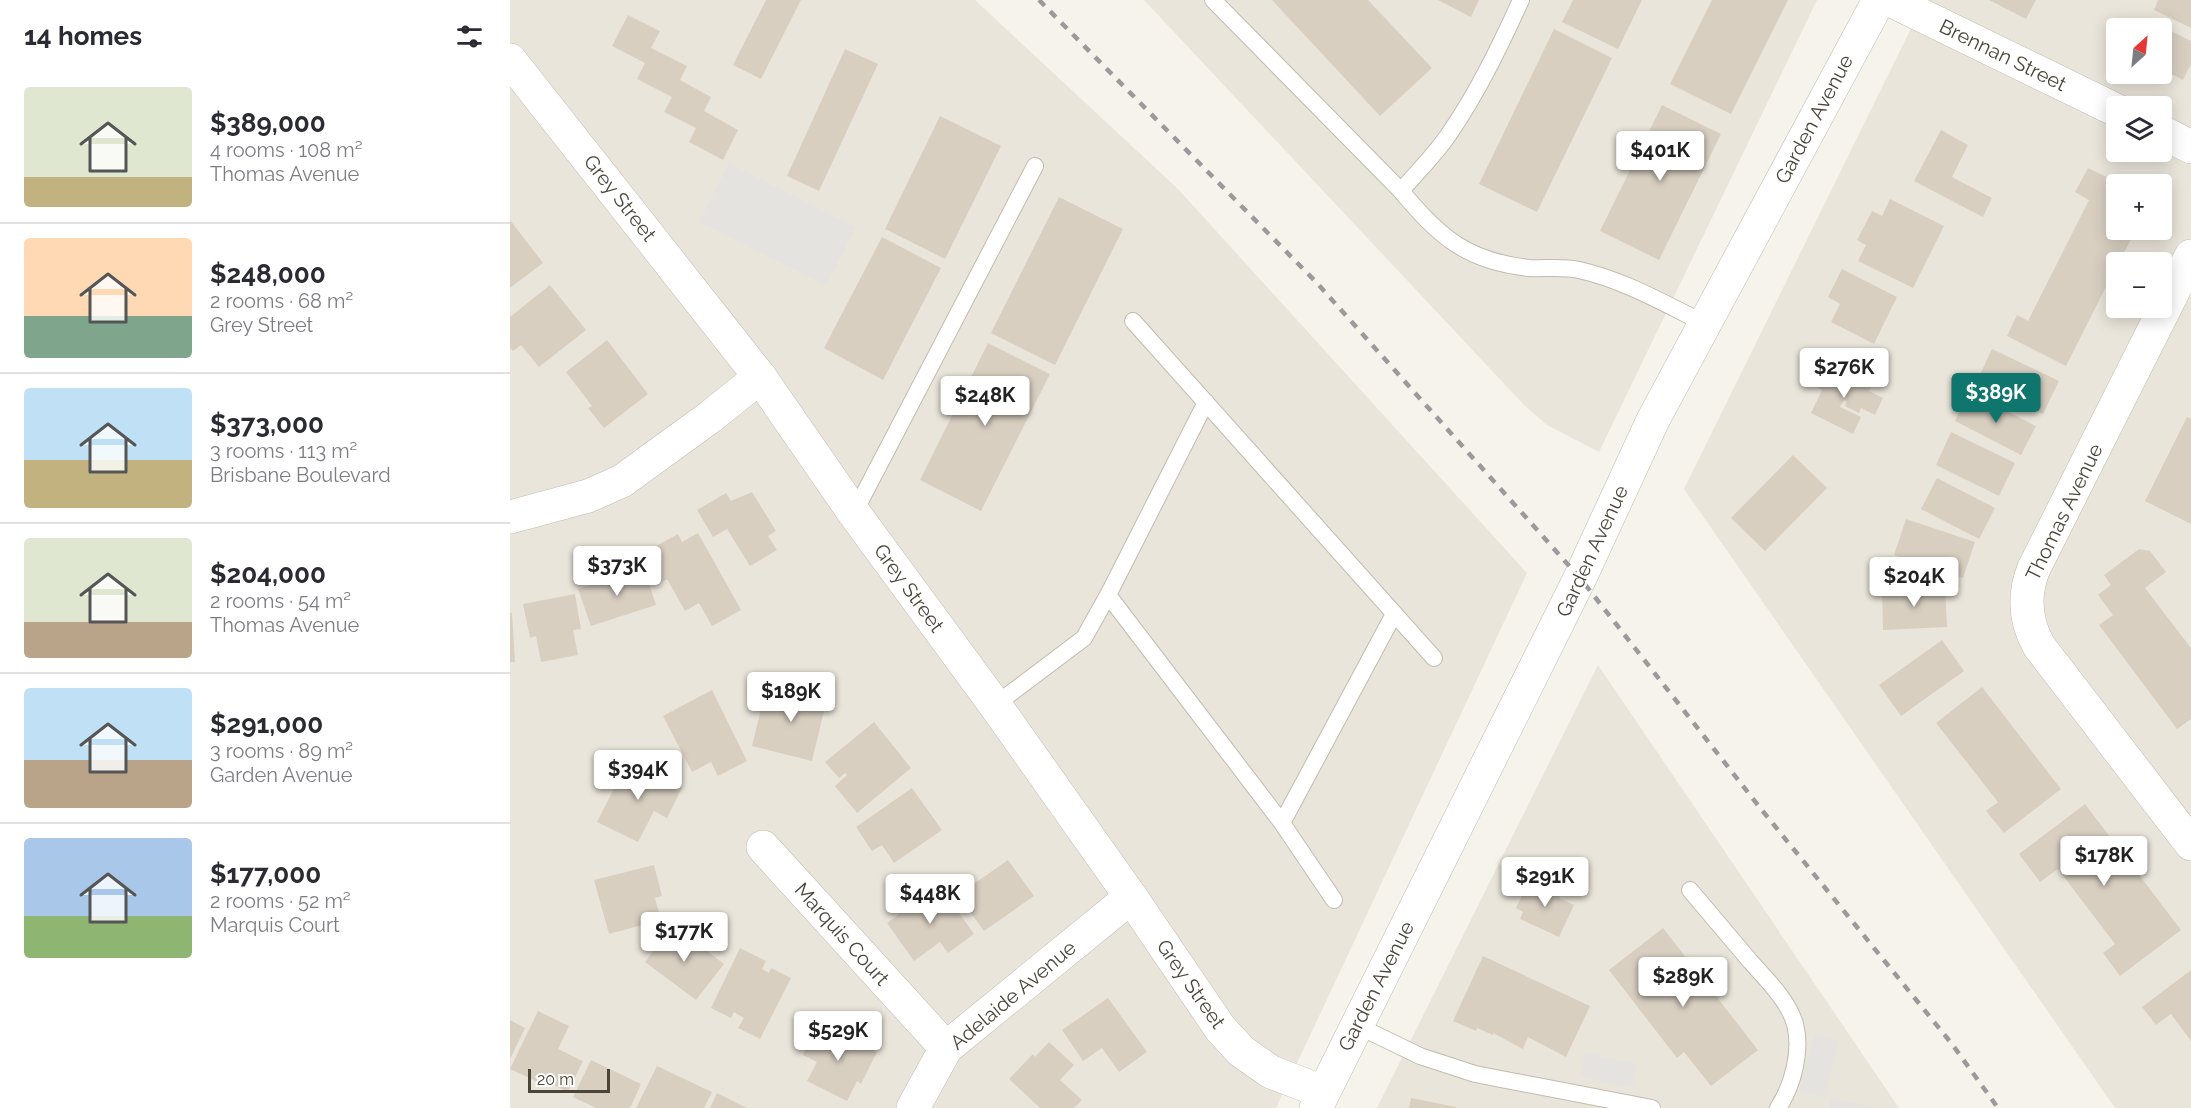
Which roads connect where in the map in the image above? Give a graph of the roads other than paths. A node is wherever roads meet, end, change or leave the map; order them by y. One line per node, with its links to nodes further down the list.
1 (1213, 0): 10 (lane)
2 (1521, 0): 10 (lane)
3 (1879, 0): 13 (street, Garden Avenue)
4 (1890, 0): 6 (street, Brennan Street)
5 (510, 60): 14 (street, Grey Street)
6 (2106, 105)
7 (2172, 137): 8 (street)
8 (2191, 147)
9 (1035, 166): 16 (lane)
10 (1401, 191): 13 (lane)
11 (2191, 256): 23 (street, Thomas Avenue)
12 (1133, 321): 15 (lane)
13 (1704, 323): 28 (street, Garden Avenue)
14 (760, 377): 16 (street, Grey Street); 17 (street)
15 (1206, 402): 18 (lane); 19 (lane)
16 (854, 513): 21 (street, Grey Street)
17 (510, 517)
18 (1108, 596): 21 (lane); 22 (lane)
19 (1394, 614): 20 (lane); 22 (lane)
20 (1434, 658)
21 (995, 705): 26 (street, Grey Street)
22 (1281, 823): 27 (lane)
23 (2191, 844)
24 (763, 847): 29 (street, Marquis Court)
25 (1690, 890): 33 (lane)
26 (1131, 897): 29 (street, Adelaide Avenue); 30 (street, Grey Street)
27 (1334, 900)
28 (1356, 1025): 30 (street, Garden Avenue); 32 (lane)
29 (946, 1048): 31 (street, Adelaide Avenue)
30 (1319, 1100)
31 (913, 1108)
32 (1652, 1108)
33 (1778, 1108)

